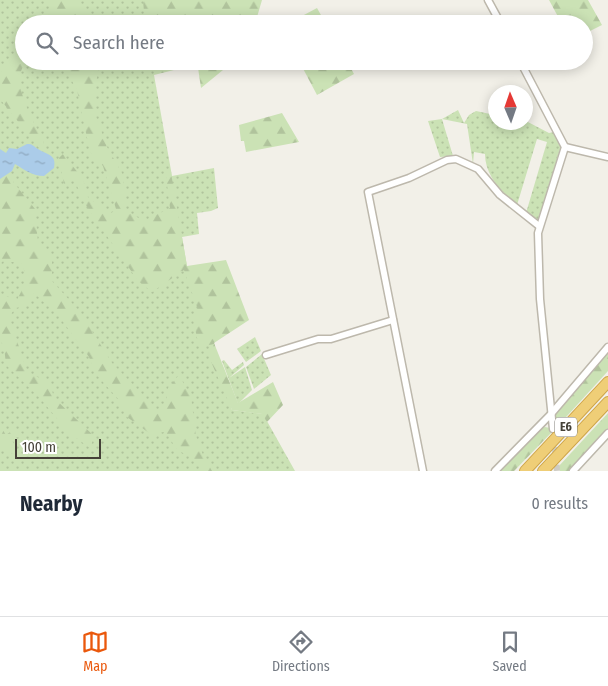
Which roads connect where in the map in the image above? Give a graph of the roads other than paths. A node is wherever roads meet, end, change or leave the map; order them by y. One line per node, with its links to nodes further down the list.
1 (488, 0): 2 (street)
2 (496, 15)
3 (525, 70): 4 (street)
4 (565, 147): 5 (street); 6 (street)
5 (608, 157)
6 (539, 226): 7 (street); 12 (street)
7 (394, 320): 9 (street); 15 (street)
8 (608, 347): 12 (street)
9 (266, 355)
10 (608, 382): 17 (highway, E6)
11 (608, 402): 18 (highway, E6)
12 (551, 414): 13 (street); 16 (street)
13 (553, 430)
14 (608, 432): 19 (street)
15 (423, 471)
16 (495, 471)
17 (524, 471)
18 (543, 471)
19 (573, 471)

